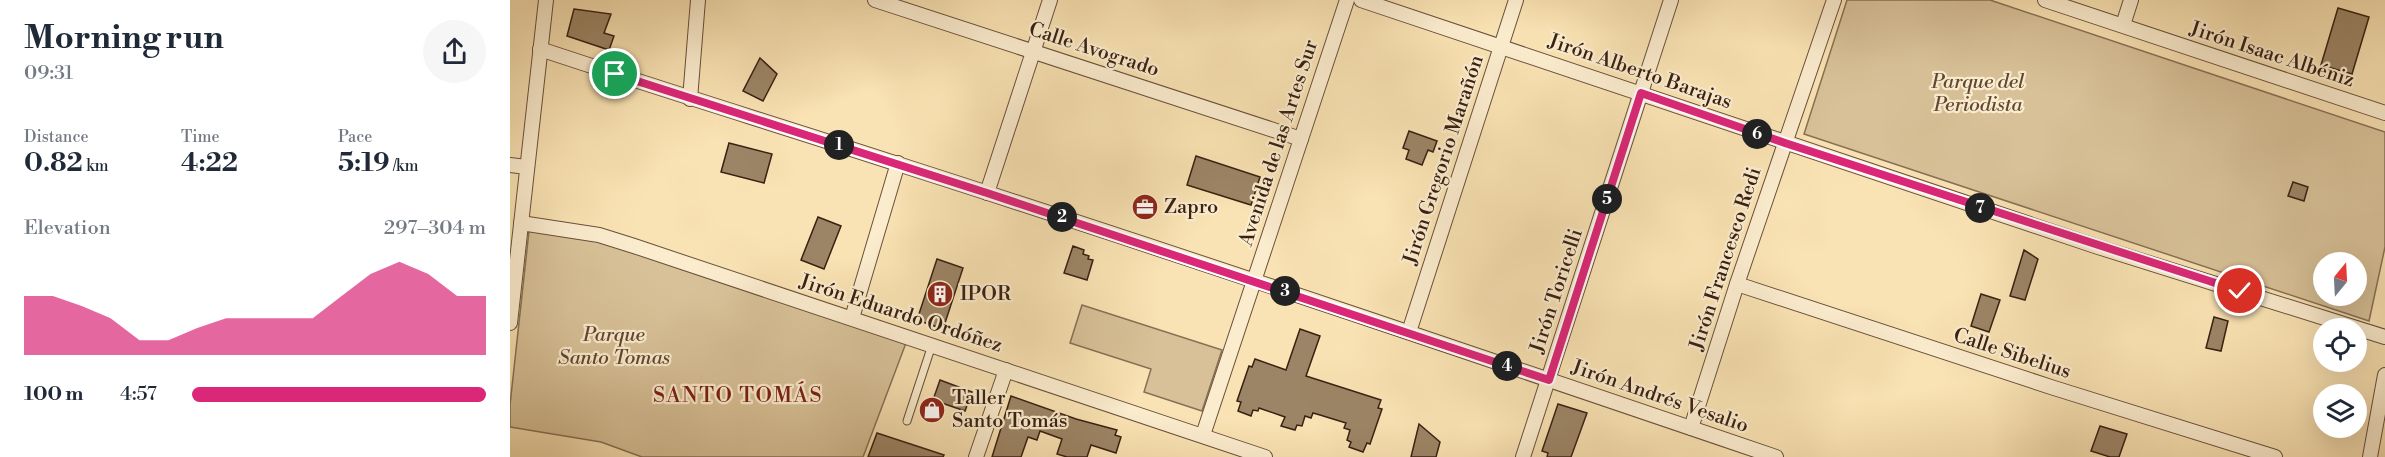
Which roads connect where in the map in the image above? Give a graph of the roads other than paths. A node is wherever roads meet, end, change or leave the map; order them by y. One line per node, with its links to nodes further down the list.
1 (546, 0): 14 (street)
2 (698, 0): 17 (street)
3 (875, 0): 15 (street, Calle Avogrado)
4 (1050, 0): 15 (street)
5 (1347, 0): 19 (street, Avenida de las Artes Sur)
6 (1361, 0): 13 (street, Jirón Alberto Barajas)
7 (1516, 0): 13 (street, Jirón Gregorio Marañón)
8 (1671, 0): 16 (street, Jirón Toricelli)
9 (1834, 0): 20 (street, Jirón Francesco Redi)
10 (2045, 0): 12 (street, Jirón Isaac Albéniz)
11 (2131, 0): 12 (street)
12 (2123, 25): 18 (street, Jirón Isaac Albéniz)
13 (1501, 45): 16 (street, Jirón Alberto Barajas); 30 (street, Jirón Gregorio Marañón)
14 (540, 49): 17 (street, Jirón Andrés Vesalio); 23 (street)
15 (1034, 51): 19 (street, Calle Avogrado); 24 (street)
16 (1641, 93): 20 (street, Jirón Alberto Barajas); 35 (street, Jirón Toricelli)
17 (690, 99): 21 (street, Jirón Andrés Vesalio)
18 (2385, 113)
19 (1301, 139): 26 (street, Avenida de las Artes Sur)
20 (1785, 143): 27 (street, Jirón Francesco Redi); 31 (street, Jirón Alberto Barajas)
21 (898, 163): 24 (street, Jirón Andrés Vesalio); 28 (street)
22 (510, 165): 23 (street)
23 (526, 166): 25 (street)
24 (987, 193): 26 (street, Jirón Andrés Vesalio)
25 (520, 223): 28 (street, Jirón Eduardo Ordóñez); 29 (street)
26 (1254, 281): 30 (street, Jirón Andrés Vesalio); 39 (street, Avenida de las Artes Sur)
27 (1737, 284): 38 (street, Jirón Francesco Redi); 44 (street, Calle Sibelius)
28 (852, 318): 32 (street, Jirón Eduardo Ordóñez)
29 (510, 323)
30 (1409, 332): 35 (street, Jirón Andrés Vesalio)
31 (2385, 337)
32 (932, 345): 33 (street, Jirón Eduardo Ordóñez); 37 (lane)
33 (1006, 370): 39 (street, Jirón Eduardo Ordóñez); 40 (street)
34 (2385, 375): 36 (street)
35 (1549, 380): 38 (street, Jirón Andrés Vesalio); 42 (street, Jirón Toricelli)
36 (2382, 407): 45 (street)
37 (907, 421)
38 (1691, 428): 43 (street, Jirón Andrés Vesalio)
39 (1203, 435): 41 (street, Jirón Eduardo Ordóñez)
40 (976, 457)
41 (1265, 457)
42 (1523, 457)
43 (1776, 457)
44 (2275, 457)
45 (2370, 457)

